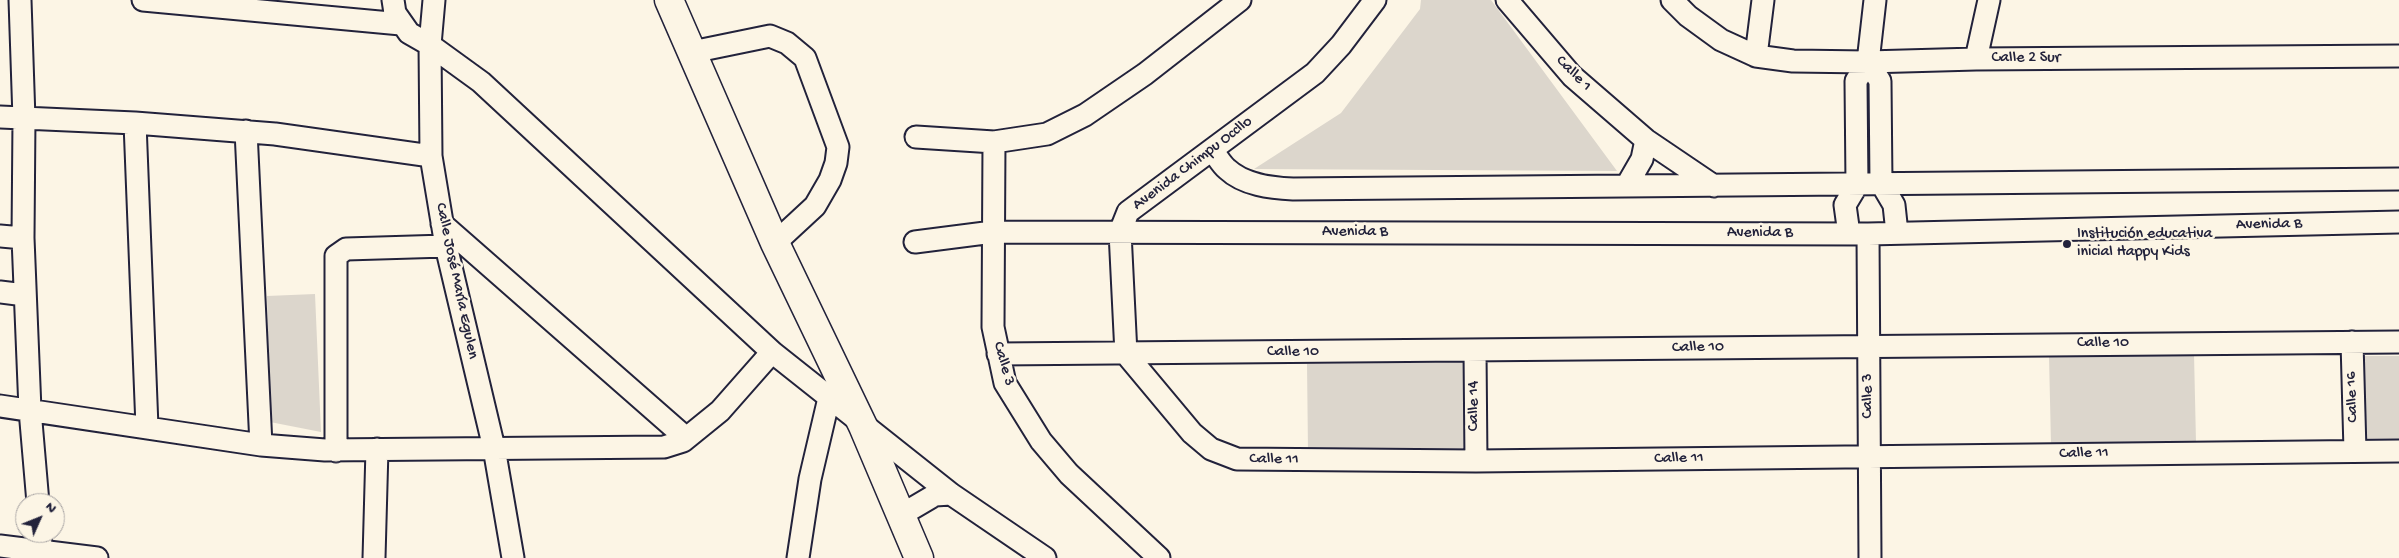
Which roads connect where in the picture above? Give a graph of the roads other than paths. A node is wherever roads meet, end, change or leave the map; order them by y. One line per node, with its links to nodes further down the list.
1 (20, 0): 21 (street)
2 (143, 0): 13 (street)
3 (393, 0): 13 (street)
4 (434, 0): 14 (street, Calle José María Egulen)
5 (669, 0): 15 (street)
6 (1240, 0): 26 (street)
7 (1375, 0): 27 (street, Avenida Chimpu Occllo)
8 (1507, 0): 25 (street, Calle 1)
9 (1672, 0): 16 (street, Calle 2 Sur)
10 (1763, 0): 16 (street)
11 (1875, 0): 19 (street, Calle 3)
12 (1989, 0): 18 (street)
13 (401, 24): 14 (street)
14 (430, 45): 28 (street, Calle José María Egulen); 51 (street)
15 (692, 52): 43 (street); 43 (street)
16 (1756, 56): 19 (street, Calle 2 Sur)
17 (2399, 56): 18 (street, Calle 2 Sur)
18 (1976, 59): 19 (street, Calle 2 Sur)
19 (1868, 62): 30 (street); 31 (street, Calle 3)
20 (0, 117): 21 (street)
21 (24, 118): 22 (street); 41 (street)
22 (135, 123): 23 (street); 58 (street)
23 (246, 132): 28 (street); 60 (street)
24 (916, 137): 26 (street)
25 (1646, 140): 32 (street); 33 (street, Calle 1)
26 (994, 142): 36 (street, Calle 3)
27 (1212, 150): 32 (street); 37 (street, Avenida Chimpu Occllo)
28 (431, 156): 35 (street, Calle José María Egulen)
29 (2399, 179): 30 (street)
30 (1881, 183): 31 (street); 38 (street)
31 (1857, 185): 33 (street); 39 (street, Calle 3)
32 (1626, 186): 33 (street)
33 (1714, 186)
34 (2399, 222): 38 (street, Avenida B)
35 (442, 224): 44 (street, Calle José María Egulen); 59 (street)
36 (993, 232): 37 (street); 42 (street); 52 (street, Calle 3)
37 (1120, 232): 39 (street, Avenida B); 53 (street)
38 (1897, 233): 39 (street, Avenida B)
39 (1859, 234): 49 (street, Calle 3)
40 (0, 236): 41 (street)
41 (23, 238): 46 (street)
42 (916, 242)
43 (775, 243): 57 (street)
44 (446, 246): 61 (street, Calle José María Egulen); 62 (street)
45 (0, 292): 46 (street)
46 (25, 295): 56 (street)
47 (2352, 342): 48 (street, Calle 10); 49 (street, Calle 10); 64 (street, Calle 16)
48 (2399, 342)
49 (1869, 346): 50 (street, Calle 10); 66 (street, Calle 3)
50 (1475, 351): 53 (street, Calle 10); 67 (street, Calle 14)
51 (772, 352): 54 (street); 59 (street)
52 (998, 354): 53 (street, Calle 10); 71 (street, Calle 3)
53 (1126, 354): 67 (street, Calle 11)
54 (829, 398): 57 (street); 77 (street)
55 (0, 406): 56 (street)
56 (30, 410): 58 (street); 68 (street)
57 (863, 426): 69 (street); 70 (street)
58 (147, 427): 60 (street)
59 (686, 438): 61 (street)
60 (260, 445): 62 (street)
61 (494, 448): 63 (street); 76 (street, Calle José María Egulen)
62 (336, 450): 63 (street)
63 (377, 450): 75 (street)
64 (2355, 451): 65 (street, Calle 11); 66 (street, Calle 11)
65 (2399, 451)
66 (1869, 457): 67 (street, Calle 11); 82 (street, Calle 3)
67 (1476, 461)
68 (37, 493)
69 (951, 494): 70 (street); 79 (street)
70 (901, 515): 78 (street)
71 (1142, 540): 80 (street, Calle 3); 81 (street)
72 (0, 546): 73 (street)
73 (41, 548): 74 (street)
74 (96, 558)
75 (374, 558)
76 (513, 558)
77 (798, 558)
78 (919, 558)
79 (1045, 558)
80 (1159, 558)
81 (1173, 558)
82 (1870, 558)

